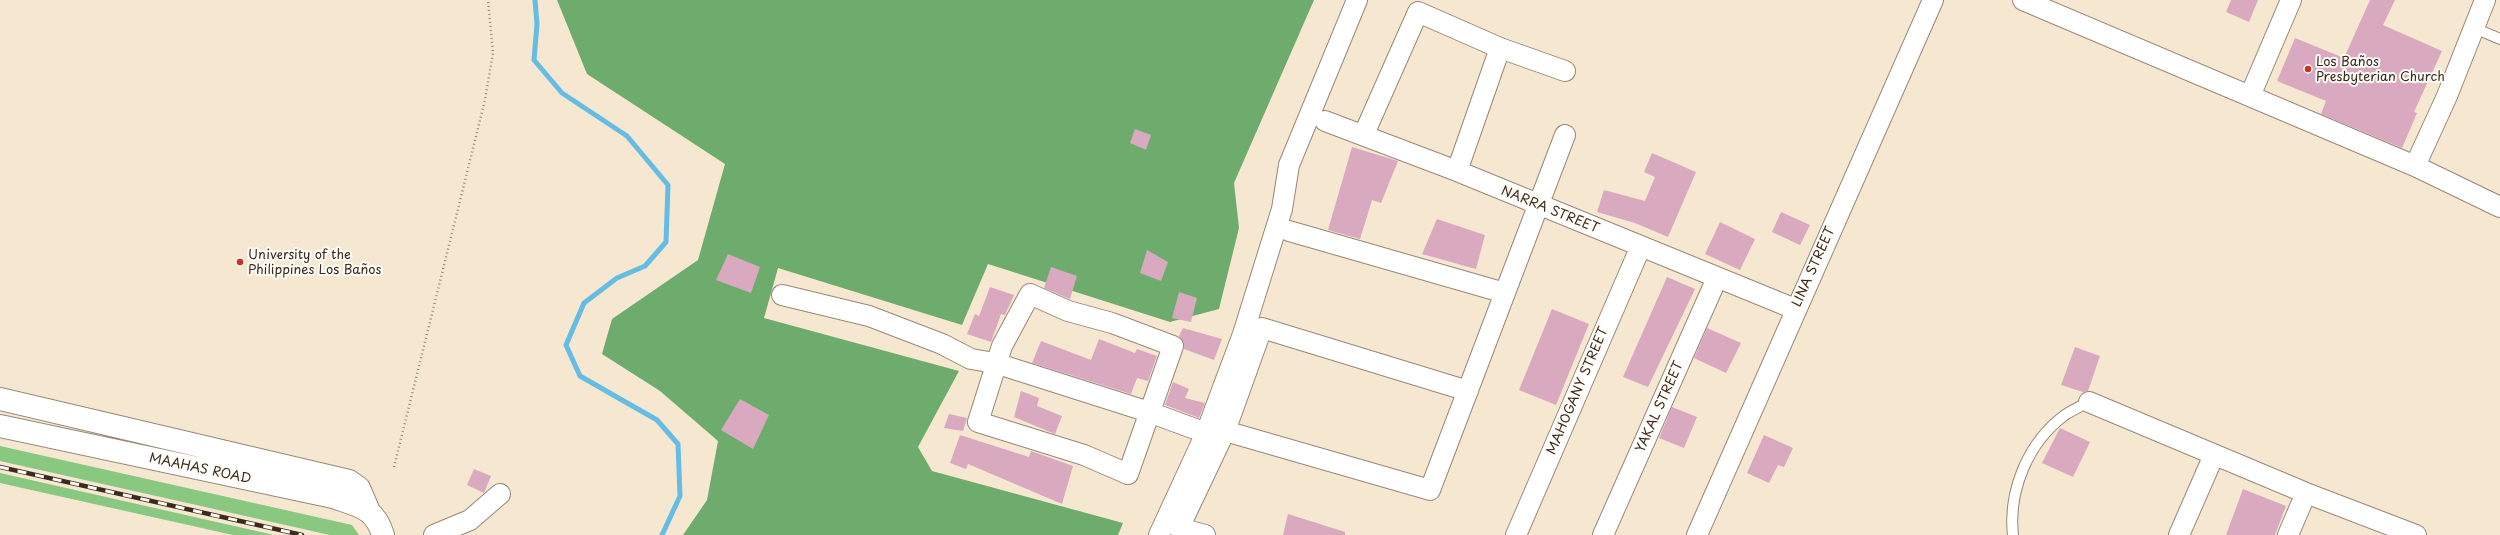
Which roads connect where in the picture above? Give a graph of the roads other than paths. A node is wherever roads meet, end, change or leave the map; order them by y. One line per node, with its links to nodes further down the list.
1 (1357, 0): 31 (street)
2 (1933, 0): 23 (street, LINA STREET)
3 (2023, 0): 10 (street)
4 (2290, 0): 10 (street)
5 (2486, 0): 6 (street)
6 (2474, 28): 7 (lane); 14 (street)
7 (2500, 39)
8 (1500, 48): 9 (street); 12 (street); 15 (street)
9 (1565, 71)
10 (2250, 96): 14 (street)
11 (1325, 121): 12 (street, NARRA STREET)
12 (1364, 134): 15 (street, NARRA STREET)
13 (1565, 135): 16 (street)
14 (2415, 166): 17 (street)
15 (1457, 171): 16 (street, NARRA STREET)
16 (1538, 206): 19 (street, NARRA STREET); 21 (street)
17 (2500, 207)
18 (1289, 230): 21 (street)
19 (1640, 246): 20 (street, NARRA STREET); 40 (street, MAHOGANY STREET)
20 (1717, 278): 23 (street, NARRA STREET); 41 (street, YAKAL STREET)
21 (1505, 293): 25 (street)
22 (782, 295): 24 (street)
23 (1795, 309): 42 (street, LINA STREET)
24 (995, 363): 28 (street); 28 (street); 28 (street)
25 (1468, 392): 30 (street); 30 (street)
26 (0, 400): 35 (street)
27 (2089, 402): 32 (street); 43 (lane)
28 (1149, 412): 31 (street)
29 (0, 426): 35 (street, MAAHAS ROAD)
30 (1226, 431): 39 (street)
31 (1206, 434): 38 (street)
32 (2214, 455): 33 (street); 44 (street)
33 (2306, 493): 45 (street); 46 (street)
34 (500, 494): 37 (street)
35 (368, 509): 36 (street)
36 (383, 535)
37 (434, 535)
38 (1159, 535)
39 (1205, 535)
40 (1516, 535)
41 (1603, 535)
42 (1697, 535)
43 (2014, 535)
44 (2179, 535)
45 (2288, 535)
46 (2416, 535)

